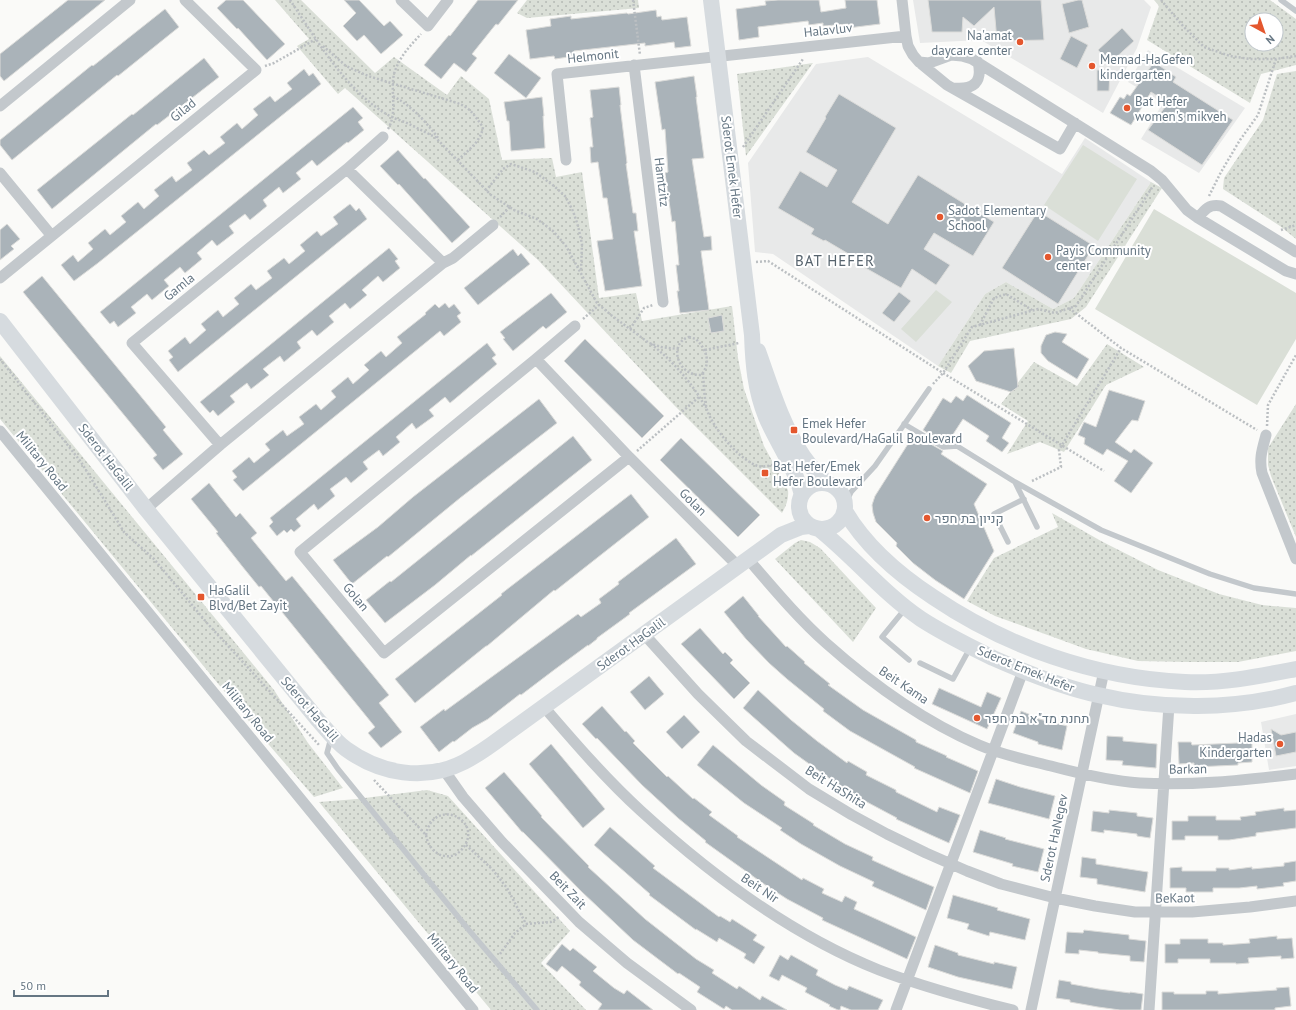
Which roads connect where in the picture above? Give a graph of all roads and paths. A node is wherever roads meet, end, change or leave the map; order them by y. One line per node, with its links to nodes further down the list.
1 (130, 0): 29 (street)
2 (185, 0): 24 (street)
3 (290, 0): 14 (path)
4 (401, 0): 12 (street)
5 (448, 0): 12 (street)
6 (633, 0): 23 (path)
7 (711, 0): 18 (street, Sderot Emek Hefer)
8 (902, 0): 13 (street)
9 (1161, 0): 20 (path)
10 (1281, 0): 11 (lane)
11 (1296, 11)
12 (428, 26): 26 (path)
13 (906, 36): 16 (street, Halavluv); 21 (street)
14 (316, 39): 15 (path); 24 (path)
15 (320, 44): 26 (path); 30 (path)
16 (811, 46): 18 (street, Halavluv); 36 (path)
17 (951, 55): 21 (street); 22 (street); 25 (street)
18 (717, 56): 23 (street, Helmonit); 36 (street, Sderot Emek Hefer)
19 (1296, 56): 20 (path)
20 (1276, 59): 41 (path)
21 (919, 62): 25 (street)
22 (978, 62): 27 (street); 31 (street)
23 (638, 65): 35 (street, Helmonit); 51 (street, Hamtzitz)
24 (256, 70): 44 (street, Gilad)
25 (938, 78): 27 (street)
26 (394, 84): 28 (path); 34 (path)
27 (952, 88): 31 (street)
28 (393, 96): 30 (path); 33 (path)
29 (0, 106)
30 (393, 117): 32 (path); 33 (path)
31 (1075, 123): 39 (street)
32 (383, 137): 37 (street, Gamla)
33 (444, 146): 34 (path)
34 (458, 160): 40 (path)
35 (566, 160)
36 (731, 164): 47 (street, Sderot Emek Hefer)
37 (347, 169): 46 (street); 75 (street, Gamla)
38 (0, 173): 44 (street)
39 (1159, 177): 42 (street); 53 (path)
40 (486, 191): 48 (path); 48 (path)
41 (1208, 198)
42 (1198, 218): 45 (street); 49 (street)
43 (493, 225): 46 (street)
44 (51, 236): 50 (street, Gilad)
45 (1296, 252)
46 (443, 263): 75 (street)
47 (743, 263): 59 (street, Sderot Emek Hefer); 68 (path)
48 (581, 272): 52 (path)
49 (1296, 274)
50 (0, 278)
51 (663, 302): 58 (path)
52 (599, 305): 57 (path); 58 (path)
53 (1069, 308): 54 (path); 61 (path)
54 (1032, 310): 56 (path); 56 (path)
55 (0, 320): 87 (street, Sderot HaGalil)
56 (980, 325): 68 (path)
57 (575, 326): 66 (street, Golan)
58 (630, 329): 60 (path)
59 (752, 338): 63 (path); 78 (street, Sderot Emek Hefer); 82 (street, Sderot Emek Hefer)
60 (649, 343): 62 (path); 70 (path)
61 (1121, 348): 74 (path); 76 (path)
62 (678, 349): 63 (path); 67 (path)
63 (705, 350): 67 (path)
64 (1296, 355): 74 (path)
65 (0, 359): 109 (path)
66 (536, 359): 77 (street, Golan); 77 (street, Golan)
67 (703, 373): 71 (path)
68 (943, 373): 69 (path); 76 (path)
69 (929, 388): 72 (lane)
70 (699, 397): 71 (path); 77 (path)
71 (708, 411): 78 (path)
72 (904, 424): 80 (lane); 81 (lane)
73 (0, 431): 125 (street, Military Road)
74 (1266, 435): 92 (street)
75 (220, 445): 87 (street)
76 (1062, 445): 79 (path); 83 (path)
77 (629, 457): 93 (street, Golan)
78 (787, 460): 85 (street, Sderot Emek Hefer)
79 (1104, 472)
80 (862, 478): 82 (lane); 86 (lane)
81 (1015, 482): 83 (lane); 84 (lane)
82 (829, 484): 85 (street); 86 (street)
83 (1022, 486): 94 (lane)
84 (1024, 499): 89 (lane); 91 (lane)
85 (800, 503): 88 (street); 90 (street, Sderot HaGalil)
86 (845, 507): 88 (street); 102 (street, Sderot Emek Hefer)
87 (146, 509): 107 (street, Sderot HaGalil)
88 (814, 527): 90 (street, Sderot HaGalil); 95 (street, Sderot Emek Hefer)
89 (1037, 527)
90 (781, 535): 93 (street, Sderot HaGalil)
91 (1008, 542)
92 (1296, 559)
93 (743, 563): 96 (street, Sderot HaGalil); 108 (street, Beit Kama)
94 (1296, 594)
95 (906, 608): 97 (street, Sderot Emek Hefer); 98 (lane)
96 (644, 634): 106 (street, Sderot HaGalil); 117 (street, Beit HaShita)
97 (970, 647): 99 (lane); 101 (street, Sderot Emek Hefer)
98 (909, 660)
99 (920, 663)
100 (1296, 669): 102 (street, Sderot Emek Hefer)
101 (1023, 671): 104 (street, Sderot Emek Hefer); 108 (street)
102 (1104, 671): 104 (street, Sderot HaNegev)
103 (1296, 693): 105 (street, Sderot Emek Hefer)
104 (1098, 696): 105 (street, Sderot Emek Hefer); 111 (street, Sderot HaNegev)
105 (1169, 705): 114 (street)
106 (544, 707): 110 (street, Sderot HaGalil); 124 (street, Beit Nir)
107 (332, 736): 109 (lane); 110 (street, Sderot HaGalil)
108 (993, 750): 111 (street, Beit Kama); 117 (street)
109 (326, 753): 123 (lane)
110 (444, 770): 120 (street, Beit Zait)
111 (1082, 774): 114 (street, Barkan); 118 (street, Sderot HaNegev)
112 (1296, 774): 114 (street, Barkan)
113 (372, 778): 115 (path)
114 (1164, 783): 121 (street)
115 (426, 835): 116 (path); 116 (path)
116 (466, 845): 122 (path)
117 (951, 864): 118 (street, Beit HaShita); 124 (street)
118 (1055, 898): 121 (street, BeKaot); 130 (street, Sderot HaNegev)
119 (1296, 901): 121 (street, BeKaot)
120 (569, 912): 122 (path); 127 (street, Beit Zait)
121 (1156, 913): 131 (street)
122 (526, 924): 123 (path)
123 (495, 961): 126 (lane)
124 (908, 980): 128 (street); 129 (street, Beit Nir)
125 (474, 1010)
126 (537, 1010)
127 (691, 1010)
128 (896, 1010)
129 (1013, 1010)
130 (1031, 1010)
131 (1149, 1010)

